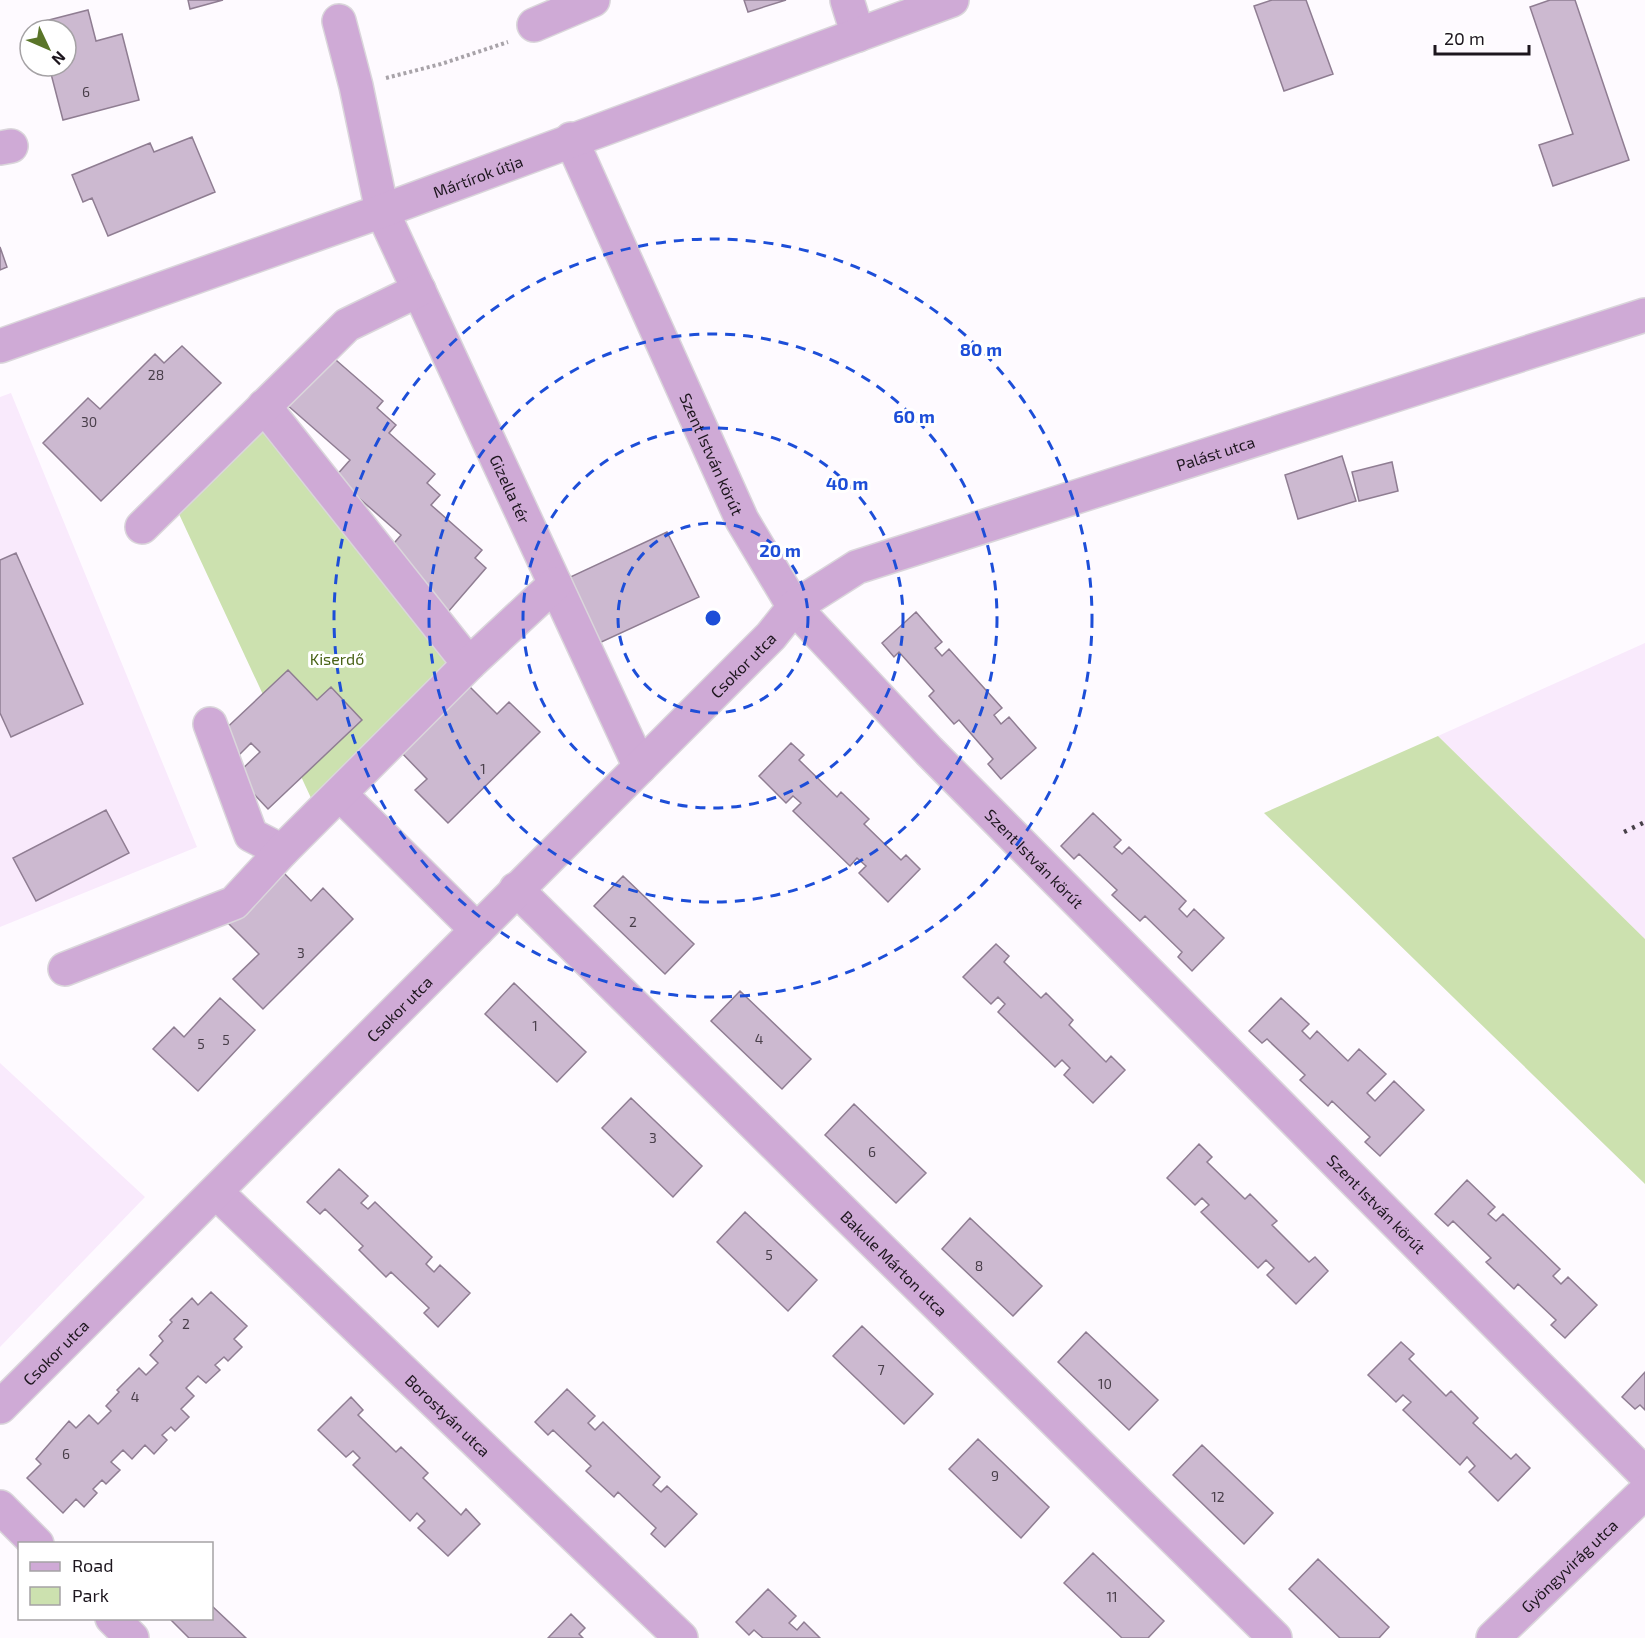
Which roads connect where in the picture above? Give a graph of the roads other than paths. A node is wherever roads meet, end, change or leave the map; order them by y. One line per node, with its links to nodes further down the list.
1 (593, 0): 5 (street)
2 (847, 0): 6 (street)
3 (952, 0): 6 (street, Mártírok útja)
4 (339, 21): 8 (street, Gizella tér)
5 (534, 25)
6 (858, 35): 7 (street, Mártírok útja)
7 (571, 139): 8 (street, Mártírok útja); 15 (street, Szent István körút)
8 (382, 211): 9 (street, Gizella tér); 11 (street, Mártírok útja)
9 (419, 290): 12 (street); 14 (street, Gizella tér)
10 (1645, 315): 15 (street, Palást utca)
11 (0, 346)
12 (264, 406): 13 (street); 16 (street)
13 (142, 526)
14 (555, 584): 16 (street); 18 (street, Gizella tér)
15 (794, 607): 18 (street, Csokor utca); 26 (street, Szent István körút)
16 (470, 664): 19 (street)
17 (210, 724): 20 (street)
18 (640, 767): 21 (street, Csokor utca)
19 (339, 794): 20 (street); 22 (street)
20 (282, 851): 23 (street)
21 (516, 889): 22 (street, Csokor utca); 33 (street, Bakule Márton utca)
22 (477, 930): 24 (street, Csokor utca)
23 (65, 969)
24 (216, 1192): 25 (street, Csokor utca); 32 (street, Borostyán utca)
25 (0, 1407)
26 (1645, 1474)
27 (1645, 1492): 34 (street, Gyöngyvirág utca)
28 (0, 1507): 29 (street)
29 (35, 1542)
30 (114, 1620): 31 (street)
31 (132, 1638)
32 (681, 1638)
33 (1275, 1638)
34 (1493, 1638)

